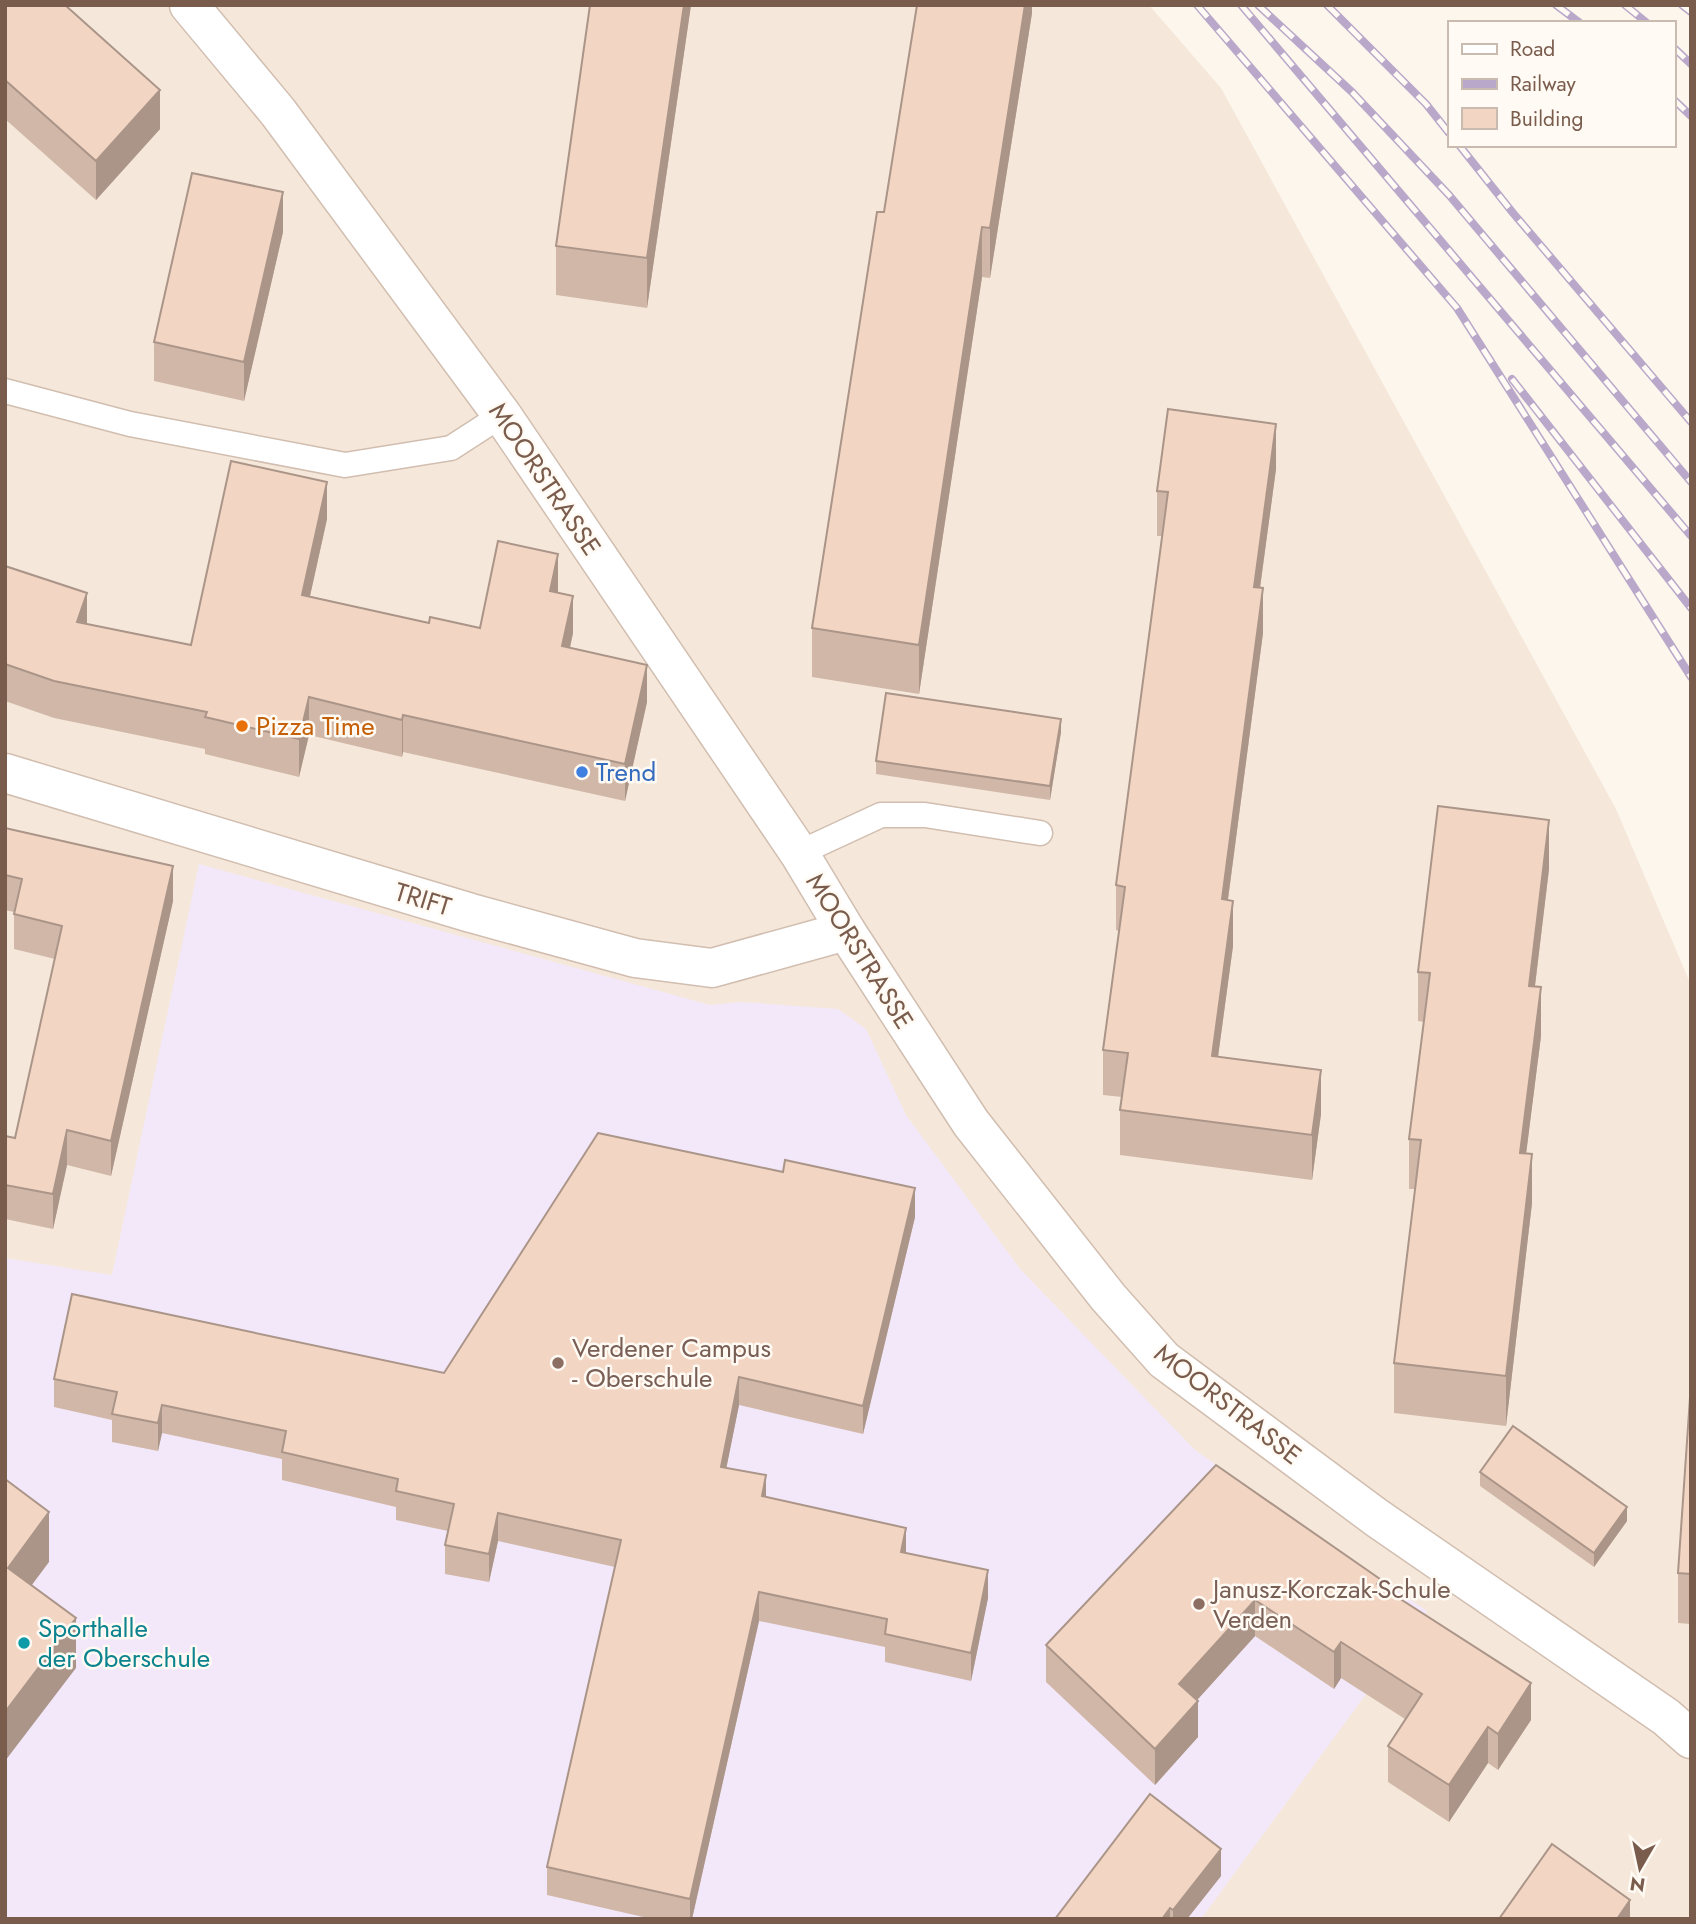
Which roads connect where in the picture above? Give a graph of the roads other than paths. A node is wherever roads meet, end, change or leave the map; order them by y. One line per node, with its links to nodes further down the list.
1 (189, 5): 3 (street, MOORSTRASSE)
2 (5, 391): 3 (lane)
3 (502, 415): 6 (street, MOORSTRASSE)
4 (5, 773): 7 (street, TRIFT)
5 (1040, 833): 6 (lane)
6 (799, 853): 7 (street, MOORSTRASSE)
7 (846, 931): 8 (street, MOORSTRASSE)
8 (1691, 1739)

